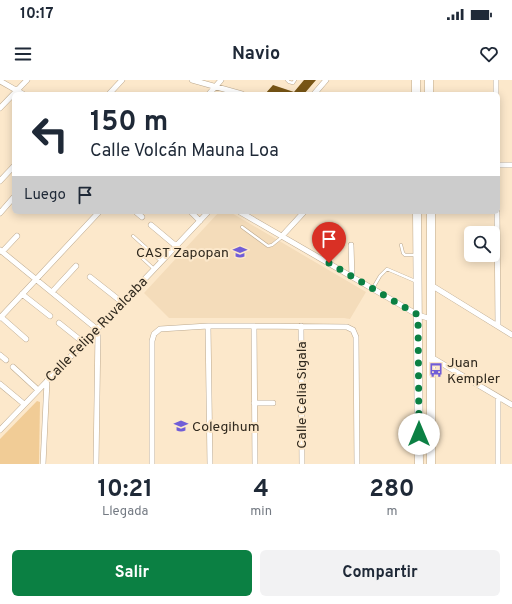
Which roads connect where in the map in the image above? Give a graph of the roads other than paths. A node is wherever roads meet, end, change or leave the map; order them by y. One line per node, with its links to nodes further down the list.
1 (27, 80): 13 (street)
2 (122, 80): 15 (street)
3 (192, 80): 12 (street)
4 (221, 80): 12 (street)
5 (288, 80): 6 (lane)
6 (295, 80)
7 (326, 80): 18 (street)
8 (416, 80): 19 (main road)
9 (430, 80): 20 (main road)
10 (496, 80): 21 (street)
11 (0, 81): 13 (street)
12 (216, 87): 16 (street); 17 (street)
13 (17, 90): 14 (street)
14 (20, 92)
15 (111, 92)
16 (211, 92)
17 (235, 92)
18 (316, 92)
19 (416, 92)
20 (429, 92)
21 (496, 92)
22 (12, 95): 23 (street)
23 (0, 108)
24 (500, 165): 25 (street)
25 (512, 165)
26 (12, 171): 27 (street)
27 (0, 181)
28 (12, 200): 29 (street)
29 (0, 213)
30 (97, 214): 57 (street)
31 (138, 214): 39 (street)
32 (194, 214): 40 (street)
33 (206, 214): 40 (street, Calle Felipe Ruvalcaba)
34 (244, 214): 45 (street)
35 (302, 214): 45 (street)
36 (417, 214): 50 (main road)
37 (431, 214): 59 (main road)
38 (497, 214): 72 (street)
39 (142, 217)
40 (200, 221): 48 (street, Calle Felipe Ruvalcaba)
41 (151, 225): 48 (street)
42 (242, 227): 45 (lane)
43 (17, 236): 49 (street)
44 (133, 236): 52 (lane)
45 (282, 236): 56 (street)
46 (351, 245): 56 (street)
47 (401, 245): 50 (lane)
48 (176, 246): 52 (street, Calle Felipe Ruvalcaba)
49 (1, 251): 57 (street)
50 (417, 255): 58 (main road)
51 (142, 258): 54 (lane)
52 (161, 261): 54 (street, Calle Felipe Ruvalcaba)
53 (76, 266): 61 (street)
54 (154, 268): 63 (street, Calle Felipe Ruvalcaba)
55 (90, 277): 63 (street)
56 (352, 277): 60 (street)
57 (36, 279): 61 (street); 62 (street)
58 (418, 282): 60 (lane); 64 (main road)
59 (431, 285): 67 (main road); 72 (street)
60 (373, 289): 64 (street)
61 (52, 292): 73 (street)
62 (22, 294): 65 (street); 66 (street)
63 (123, 303): 73 (street, Calle Felipe Ruvalcaba)
64 (418, 315): 67 (street); 97 (main road)
65 (50, 316)
66 (0, 317): 75 (street)
67 (431, 319): 78 (main road)
68 (59, 323): 76 (street)
69 (208, 326): 70 (street); 92 (street); 93 (street)
70 (254, 326): 71 (street); 85 (street)
71 (301, 326): 95 (street, Calle Celia Sigala); 96 (street)
72 (498, 326): 74 (street)
73 (98, 330): 76 (street, Calle Felipe Ruvalcaba); 91 (street)
74 (512, 335)
75 (26, 339)
76 (84, 343): 81 (street, Calle Felipe Ruvalcaba)
77 (0, 355): 79 (street)
78 (431, 357): 84 (street); 98 (main road)
79 (6, 360)
80 (13, 367): 83 (street)
81 (47, 381): 83 (street, Calle Felipe Ruvalcaba); 90 (street)
82 (0, 384): 87 (street)
83 (38, 390): 87 (street, Calle Felipe Ruvalcaba)
84 (498, 396): 88 (street); 99 (street)
85 (254, 403): 86 (street); 94 (street)
86 (273, 403)
87 (24, 404): 89 (street, Calle Felipe Ruvalcaba)
88 (512, 405)
89 (0, 430)
90 (43, 464)
91 (96, 464)
92 (152, 464)
93 (210, 464)
94 (255, 464)
95 (302, 464)
96 (356, 464)
97 (419, 464)
98 (431, 464)
99 (498, 464)

